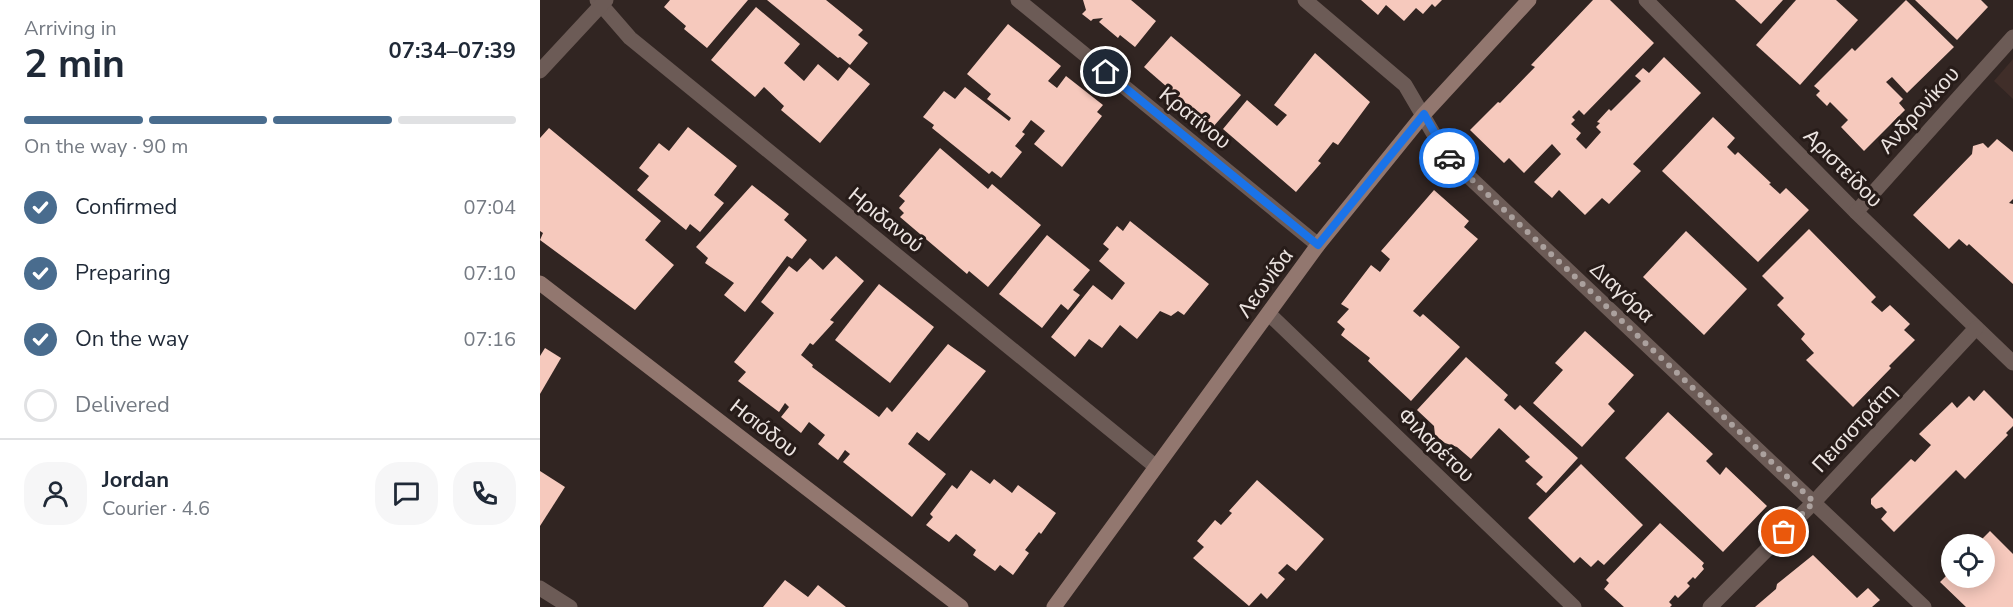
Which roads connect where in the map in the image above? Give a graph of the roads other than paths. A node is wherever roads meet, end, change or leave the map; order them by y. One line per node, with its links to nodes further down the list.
1 (1018, 0): 10 (street, Κρατίνου)
2 (1305, 0): 8 (street, Διαγόρα)
3 (1529, 0): 8 (street, Λεωνίδα)
4 (1646, 0): 9 (street, Αριστείδου)
5 (601, 2): 7 (street); 15 (street, Ηριδανού)
6 (2013, 37): 9 (street, Ανδρονίκου)
7 (540, 70)
8 (1424, 114): 10 (street, Λεωνίδα); 16 (street, Διαγόρα)
9 (1856, 212): 13 (street, Αριστείδου)
10 (1318, 245): 12 (street, Λεωνίδα)
11 (540, 283): 19 (street, Ησιόδου)
12 (1269, 314): 15 (street, Λεωνίδα); 21 (street, Φιλαρέτου)
13 (1976, 328): 14 (street, Αριστείδου); 16 (street, Πεισιστράτη)
14 (2013, 363)
15 (1155, 466): 20 (street, Λεωνίδα)
16 (1814, 502): 22 (street, Πεισιστράτη); 23 (street, Διαγόρα)
17 (540, 588): 18 (street)
18 (570, 607)
19 (962, 607)
20 (1054, 607)
21 (1574, 607)
22 (1710, 607)
23 (1924, 607)

